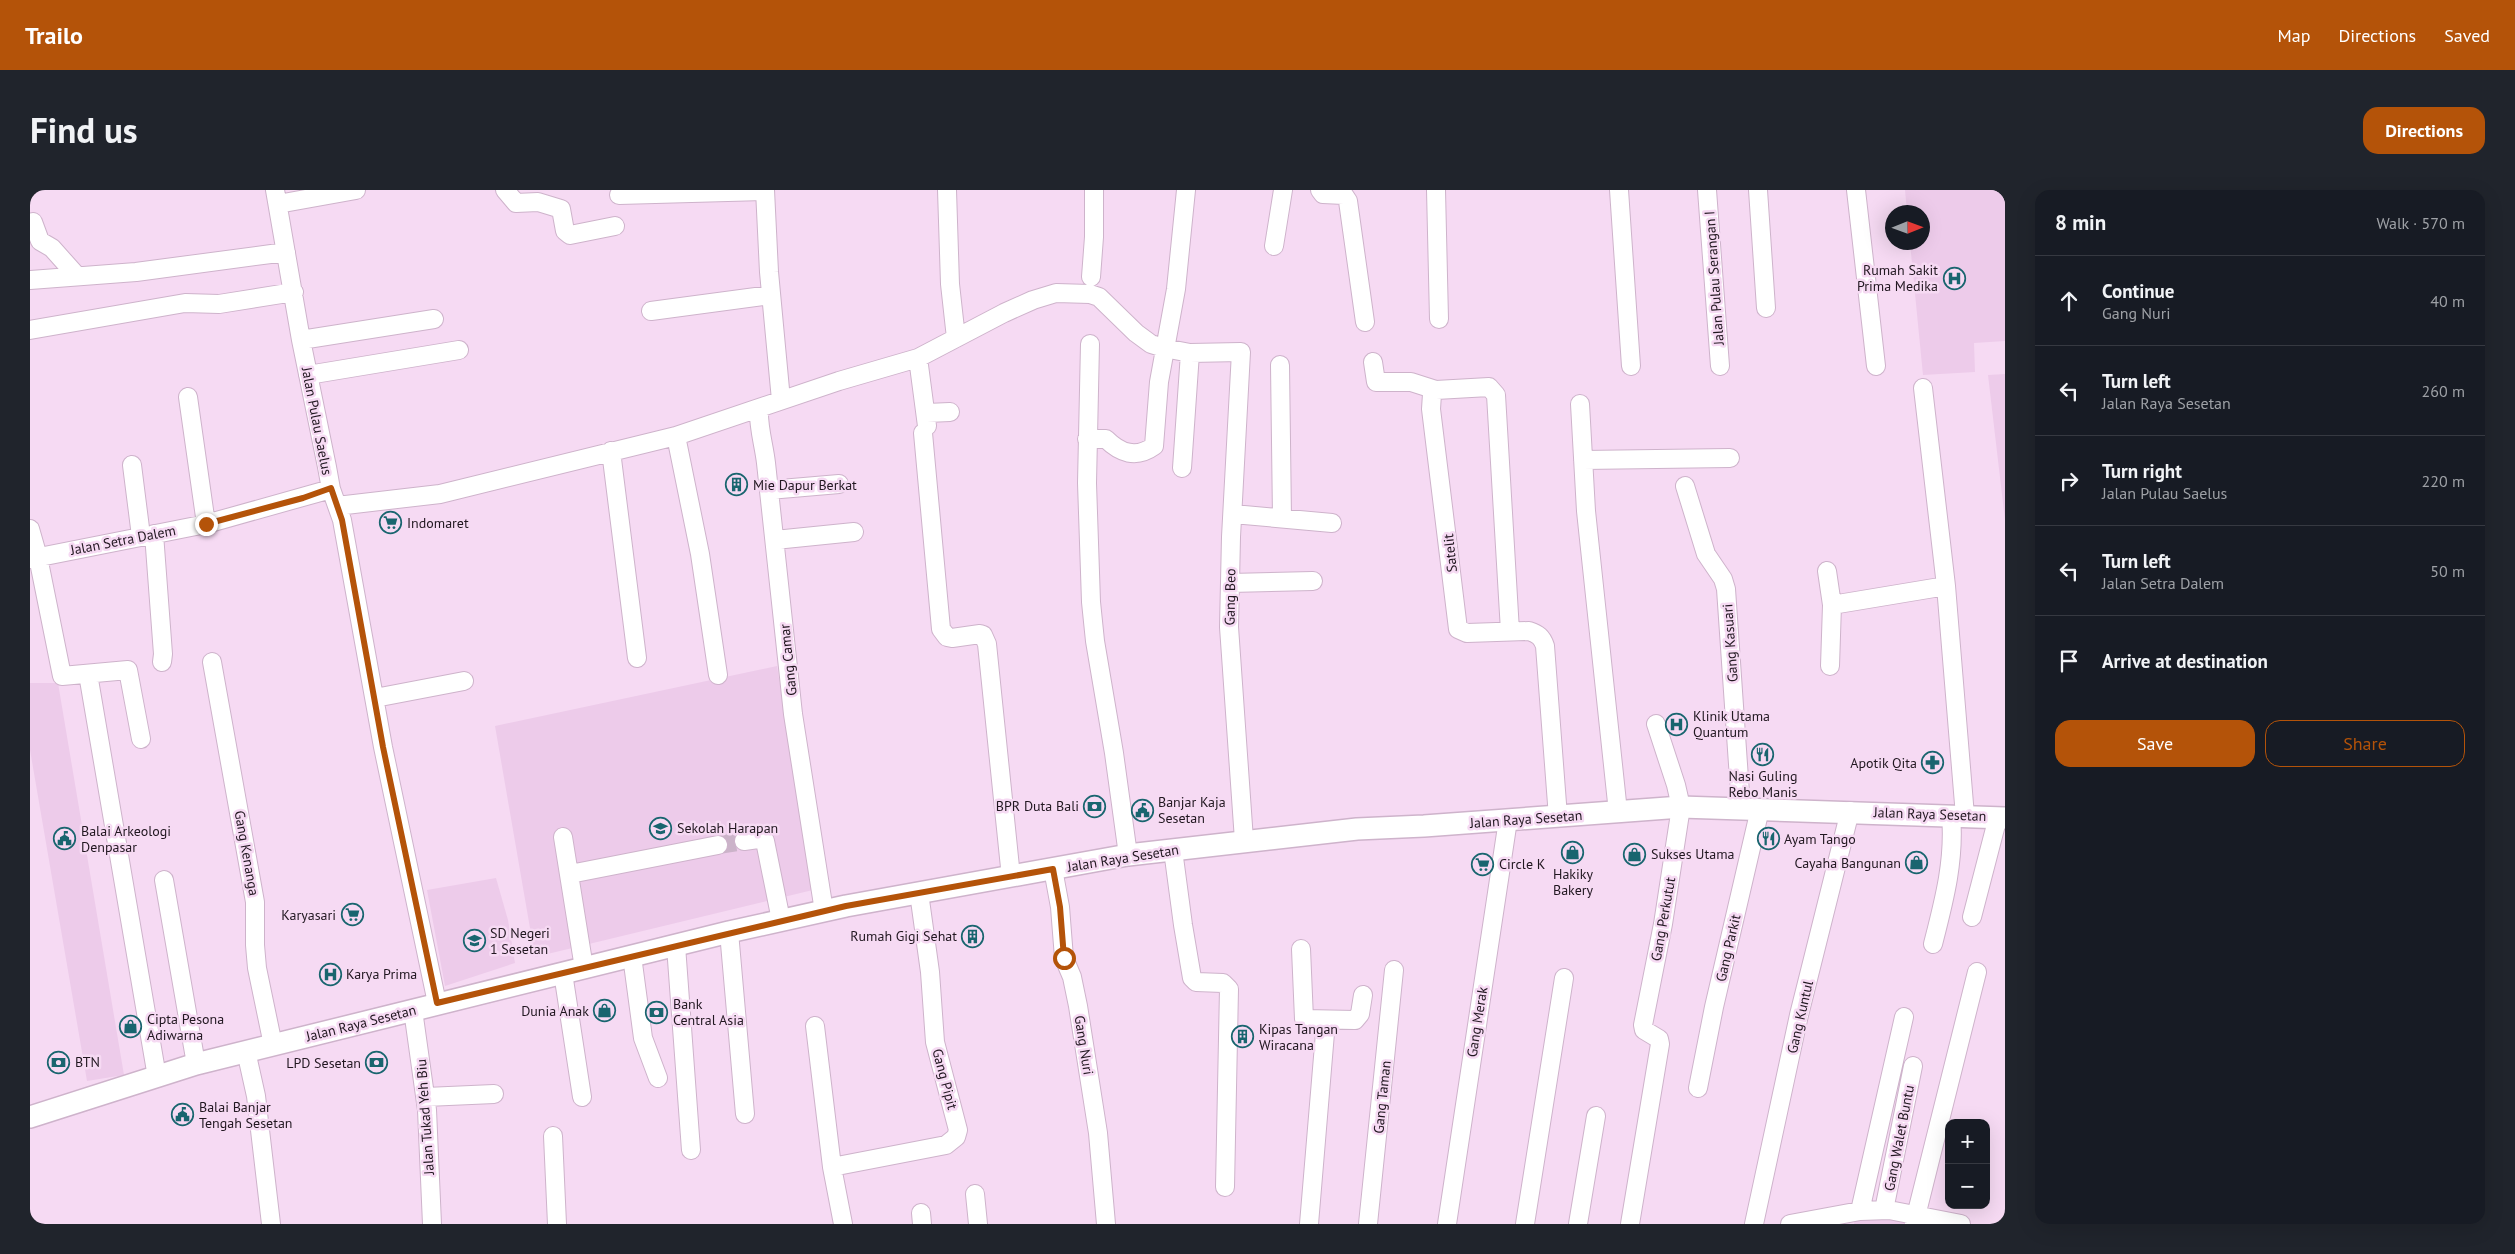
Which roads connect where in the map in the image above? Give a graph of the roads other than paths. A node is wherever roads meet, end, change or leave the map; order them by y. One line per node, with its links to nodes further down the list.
1 (356, 190): 15 (street)
2 (506, 190): 17 (street)
3 (947, 190): 31 (street)
4 (1094, 190): 21 (street)
5 (1186, 190): 34 (street)
6 (1283, 190): 18 (street)
7 (1320, 190): 29 (street)
8 (1436, 190): 28 (street)
9 (1619, 190): 40 (street)
10 (1707, 190): 41 (street, Jalan Pulau Serangan I)
11 (1758, 190): 25 (street)
12 (1856, 190): 42 (street)
13 (765, 191): 14 (street); 24 (street)
14 (619, 195)
15 (277, 197): 19 (street, Jalan Pulau Saelus)
16 (33, 222): 20 (street)
17 (615, 226)
18 (1274, 246)
19 (286, 252): 20 (street); 23 (street, Jalan Pulau Saelus)
20 (77, 276): 22 (street)
21 (1091, 277)
22 (30, 280)
23 (294, 292): 30 (street); 32 (street, Jalan Pulau Saelus)
24 (771, 295): 26 (street); 47 (street)
25 (1766, 308)
26 (652, 311)
27 (434, 319): 32 (street)
28 (1439, 319)
29 (1365, 322)
30 (30, 330)
31 (956, 338): 34 (street); 37 (street)
32 (301, 340): 43 (street, Jalan Pulau Saelus)
33 (1090, 344): 53 (street)
34 (1164, 348): 36 (street); 53 (street)
35 (459, 350): 43 (street)
36 (1190, 353): 58 (street); 64 (street, Gang Beo)
37 (918, 358): 47 (street); 51 (street)
38 (1373, 362): 45 (street)
39 (1280, 365): 65 (street)
40 (1631, 366)
41 (1720, 366)
42 (1876, 366)
43 (308, 375): 61 (street, Jalan Pulau Saelus)
44 (1923, 388): 76 (street)
45 (1436, 390): 78 (street, Satelit); 78 (street)
46 (188, 397): 66 (street)
47 (781, 400): 49 (street)
48 (1580, 404): 56 (street)
49 (759, 409): 52 (street); 62 (street, Gang Camar)
50 (950, 412): 51 (street)
51 (926, 424): 105 (street)
52 (676, 436): 54 (street); 84 (street)
53 (1087, 439): 102 (street)
54 (611, 451): 63 (street); 79 (street)
55 (1730, 458): 56 (street)
56 (1583, 460): 92 (street)
57 (132, 465): 70 (street)
58 (1182, 468)
59 (839, 484): 62 (street)
60 (1685, 486): 90 (street, Gang Kasuari)
61 (331, 488): 63 (street, Jalan Pulau Saelus); 66 (street, Jalan Setra Dalem)
62 (769, 490): 71 (street, Gang Camar)
63 (337, 506): 86 (street, Jalan Pulau Saelus)
64 (1233, 514): 65 (street); 75 (street, Gang Beo)
65 (1282, 518): 67 (street)
66 (206, 524): 70 (street, Jalan Setra Dalem)
67 (1332, 524)
68 (30, 529): 72 (street)
69 (854, 532): 71 (street)
70 (147, 535): 72 (street, Jalan Setra Dalem); 80 (street)
71 (775, 540): 108 (street, Gang Camar)
72 (34, 558): 83 (street)
73 (1827, 571): 77 (street)
74 (1313, 581): 75 (street)
75 (1230, 583): 98 (street, Gang Beo)
76 (1946, 586): 77 (street); 93 (street)
77 (1832, 605): 82 (street)
78 (1510, 631): 94 (street, Satelit)
79 (637, 658)
80 (162, 662)
81 (212, 662): 127 (street, Gang Kenanga)
82 (1830, 666)
83 (88, 674): 88 (street); 131 (street)
84 (718, 674)
85 (464, 681): 86 (street)
86 (375, 698): 122 (street, Jalan Pulau Saelus)
87 (1656, 724): 89 (street)
88 (141, 739)
89 (1681, 807): 90 (main road, Jalan Raya Sesetan); 92 (main road, Jalan Raya Sesetan); 160 (street, Gang Perkutut)
90 (1751, 808): 91 (main road, Jalan Raya Sesetan); 133 (street, Gang Parkit)
91 (1850, 811): 93 (main road, Jalan Raya Sesetan); 161 (street, Gang Kuntul)
92 (1618, 812): 94 (main road, Jalan Raya Sesetan)
93 (1958, 815): 95 (main road, Jalan Raya Sesetan); 112 (street)
94 (1558, 817): 96 (main road, Jalan Raya Sesetan)
95 (2002, 817): 109 (street)
96 (1508, 820): 98 (main road, Jalan Raya Sesetan); 157 (street, Gang Merak)
97 (563, 837): 104 (street)
98 (1244, 840): 101 (main road, Jalan Raya Sesetan)
99 (744, 841): 110 (street)
100 (718, 846): 104 (street)
101 (1173, 850): 102 (main road, Jalan Raya Sesetan); 143 (street)
102 (1128, 855): 103 (main road, Jalan Raya Sesetan)
103 (1053, 869): 105 (main road, Jalan Raya Sesetan); 154 (street, Gang Nuri)
104 (570, 874): 116 (street)
105 (1011, 876): 107 (main road, Jalan Raya Sesetan)
106 (164, 880): 129 (street)
107 (918, 893): 108 (main road, Jalan Raya Sesetan); 142 (street, Gang Pipit)
108 (824, 911): 110 (main road, Jalan Raya Sesetan)
109 (1972, 918)
110 (781, 920): 111 (main road, Jalan Raya Sesetan)
111 (729, 932): 113 (main road, Jalan Raya Sesetan); 137 (street)
112 (1933, 944)
113 (676, 946): 115 (main road, Jalan Raya Sesetan); 141 (street)
114 (1301, 949): 125 (street)
115 (632, 956): 116 (main road, Jalan Raya Sesetan); 132 (street)
116 (584, 968): 119 (main road, Jalan Raya Sesetan)
117 (1394, 970): 156 (street, Gang Taman)
118 (1977, 972): 147 (street)
119 (563, 973): 122 (main road, Jalan Raya Sesetan); 136 (street)
120 (1564, 978): 158 (street)
121 (1363, 996): 125 (street)
122 (437, 1003): 123 (main road, Jalan Raya Sesetan)
123 (413, 1010): 127 (main road, Jalan Raya Sesetan); 135 (street, Jalan Tukad Yeh Biu)
124 (1904, 1017): 146 (street)
125 (1326, 1021): 155 (street)
126 (815, 1026): 142 (street)
127 (273, 1045): 128 (main road, Jalan Raya Sesetan)
128 (246, 1051): 129 (main road, Jalan Raya Sesetan); 149 (street)
129 (196, 1064): 131 (main road, Jalan Raya Sesetan)
130 (1913, 1066): 145 (street, Gang Walet Buntu)
131 (157, 1077): 139 (main road, Jalan Raya Sesetan)
132 (658, 1078)
133 (1698, 1088)
134 (494, 1094): 135 (street)
135 (426, 1097): 150 (street, Jalan Tukad Yeh Biu)
136 (582, 1098)
137 (745, 1114)
138 (1596, 1116): 159 (street)
139 (30, 1118)
140 (553, 1136): 151 (street)
141 (691, 1150)
142 (832, 1167): 152 (street)
143 (1225, 1188)
144 (975, 1194): 153 (street)
145 (1884, 1210): 146 (street); 147 (street)
146 (1860, 1211): 148 (street)
147 (1915, 1219): 162 (street)
148 (1797, 1223)
149 (271, 1224)
150 (432, 1224)
151 (557, 1224)
152 (844, 1224)
153 (978, 1224)
154 (1106, 1224)
155 (1309, 1224)
156 (1368, 1224)
157 (1447, 1224)
158 (1525, 1224)
159 (1578, 1224)
160 (1630, 1224)
161 (1754, 1224)
162 (1961, 1224)

